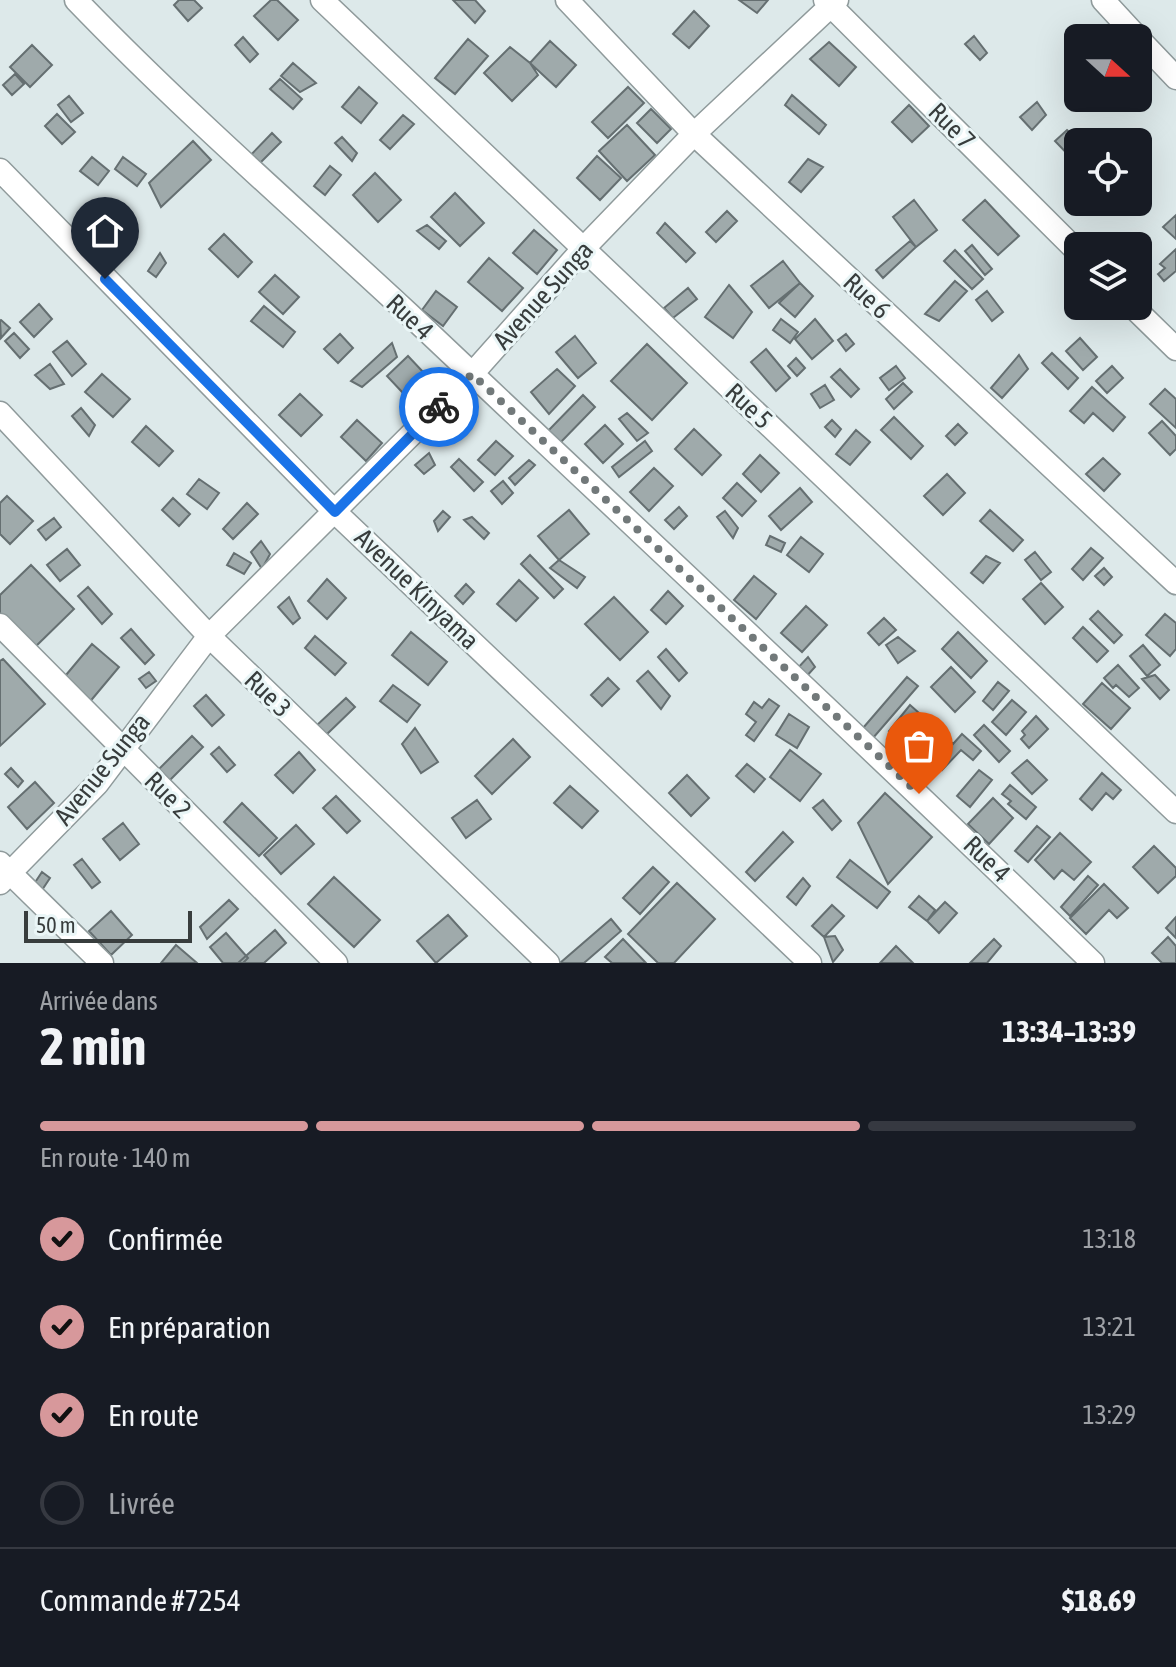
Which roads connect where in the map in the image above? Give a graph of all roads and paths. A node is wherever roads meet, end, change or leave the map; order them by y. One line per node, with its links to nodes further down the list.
1 (76, 0): 15 (street, Rue 4)
2 (322, 0): 12 (street, Rue 5)
3 (567, 0): 9 (street, Rue 6)
4 (1103, 0): 6 (street)
5 (831, 2): 9 (street, Avenue Sunga); 11 (street, Rue 7)
6 (1125, 24)
7 (1152, 53): 8 (street)
8 (1176, 78)
9 (694, 134): 12 (street, Avenue Sunga); 18 (street, Rue 6)
10 (0, 170): 17 (street, Avenue Kinyama)
11 (1064, 238)
12 (583, 249): 15 (street, Avenue Sunga); 22 (street, Rue 5)
13 (1146, 320): 14 (street)
14 (1176, 349)
15 (472, 374): 17 (street, Avenue Sunga); 28 (street, Rue 4)
16 (0, 413): 20 (street, Rue 3)
17 (335, 512): 20 (street, Avenue Sunga); 27 (street, Avenue Kinyama)
18 (1176, 583)
19 (0, 625): 21 (street, Rue 2)
20 (209, 636): 21 (street, Avenue Sunga); 26 (street, Rue 3)
21 (122, 750): 23 (street, Avenue Sunga); 25 (street, Rue 2)
22 (1176, 812)
23 (3, 873): 24 (street)
24 (102, 963)
25 (336, 963)
26 (548, 963)
27 (810, 963)
28 (1093, 963)

